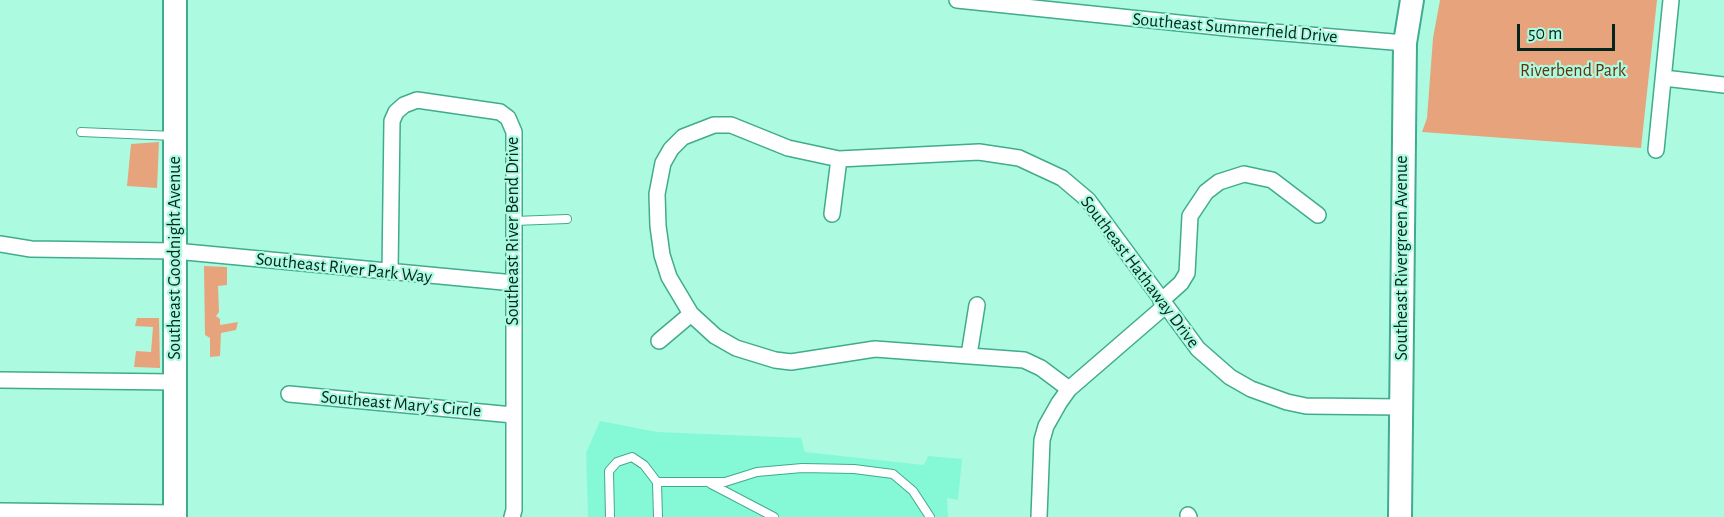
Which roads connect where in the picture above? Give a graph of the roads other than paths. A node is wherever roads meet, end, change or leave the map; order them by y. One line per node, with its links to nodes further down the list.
1 (176, 0): 9 (street, Southeast Goodnight Avenue)
2 (957, 0): 5 (street, Southeast Summerfield Drive)
3 (1412, 0): 5 (street, Southeast Rivergreen Avenue)
4 (1671, 0): 6 (street)
5 (1405, 43): 29 (street, Southeast Rivergreen Avenue)
6 (1664, 78): 7 (street); 10 (street)
7 (1724, 85)
8 (81, 132): 9 (lane)
9 (176, 136): 17 (street, Southeast Goodnight Avenue)
10 (1656, 150)
11 (839, 159): 12 (street); 20 (street, Southeast Hathaway Drive); 22 (street, Southeast Hathaway Drive)
12 (831, 214)
13 (1318, 214): 20 (street)
14 (567, 219): 15 (lane)
15 (514, 221): 18 (street, Southeast River Bend Drive); 19 (street, Southeast River Bend Drive)
16 (0, 244): 17 (street, Southeast River Park Way)
17 (175, 251): 18 (street, Southeast River Park Way); 26 (street, Southeast Goodnight Avenue)
18 (390, 272): 19 (street, Southeast River Park Way)
19 (514, 283): 30 (street, Southeast River Bend Drive)
20 (1163, 303): 27 (street); 29 (street, Southeast Hathaway Drive)
21 (977, 305): 24 (street)
22 (691, 314): 23 (street); 24 (street, Southeast Hathaway Drive)
23 (659, 341)
24 (969, 355): 27 (street, Southeast Hathaway Drive)
25 (0, 380): 26 (street)
26 (175, 382): 34 (street, Southeast Goodnight Avenue)
27 (1069, 388): 40 (street)
28 (289, 394): 30 (street, Southeast Mary's Circle)
29 (1401, 407): 41 (street, Southeast Rivergreen Avenue)
30 (513, 415): 35 (street, Southeast River Bend Drive)
31 (657, 482): 32 (lane); 36 (lane); 37 (lane)
32 (710, 483): 38 (lane); 39 (lane)
33 (0, 511): 34 (street)
34 (178, 516)
35 (512, 517)
36 (610, 517)
37 (658, 517)
38 (774, 517)
39 (930, 517)
40 (1039, 517)
41 (1400, 517)

